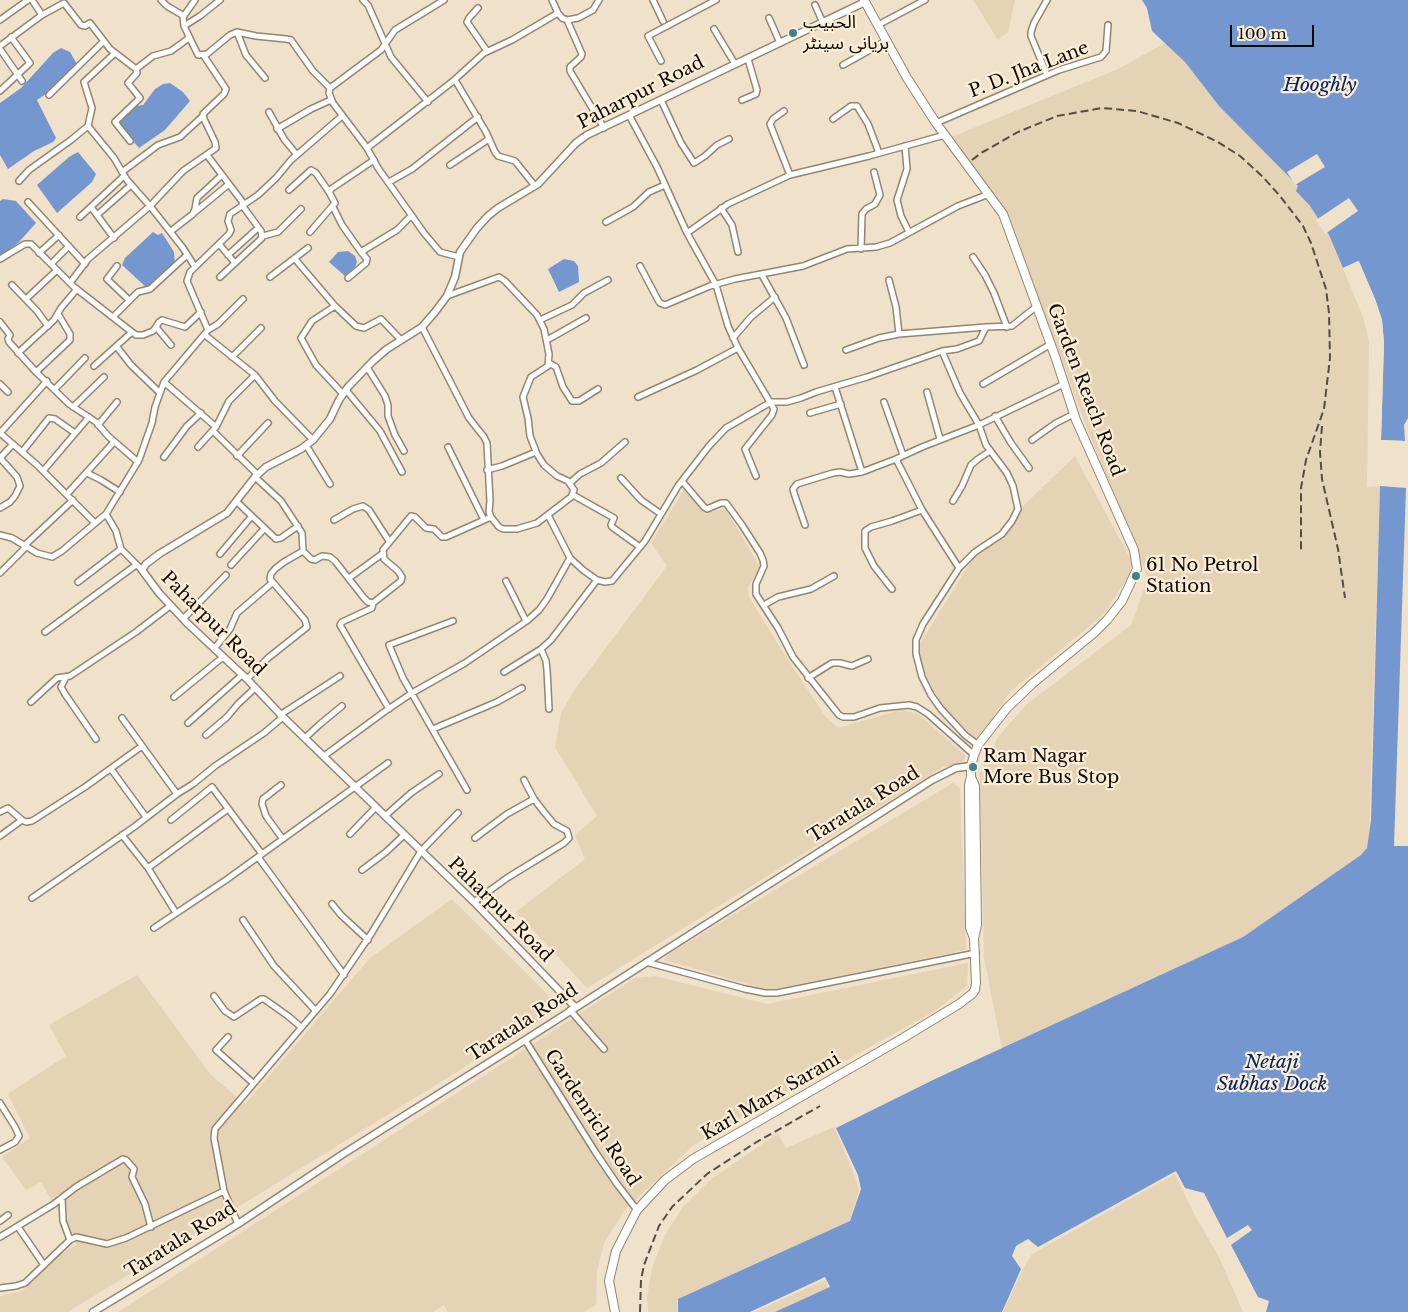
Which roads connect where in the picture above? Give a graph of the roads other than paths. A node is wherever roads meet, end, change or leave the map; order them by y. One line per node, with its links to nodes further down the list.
1 (28, 0): 22 (street)
2 (32, 0): 19 (street)
3 (161, 0): 20 (street)
4 (195, 0): 20 (street)
5 (220, 0): 28 (street)
6 (363, 0): 36 (street)
7 (444, 0): 36 (street)
8 (552, 0): 18 (street)
9 (599, 0): 23 (street)
10 (653, 0): 24 (street)
11 (716, 0): 42 (street)
12 (925, 0): 26 (street)
13 (1047, 0): 47 (street)
14 (66, 1): 19 (street); 34 (street)
15 (865, 1): 25 (street, Paharpur Road); 26 (main road, Garden Reach Road)
16 (815, 5): 25 (street)
17 (478, 8): 38 (street)
18 (558, 13): 23 (street); 38 (street)
19 (42, 15): 31 (street)
20 (184, 16): 28 (street)
21 (769, 18): 35 (street)
22 (0, 20)
23 (567, 20): 67 (street)
24 (663, 21)
25 (823, 23): 35 (street, Paharpur Road)
26 (878, 25): 33 (main road, Garden Reach Road)
27 (1108, 25): 47 (street, P. D. Jha Lane)
28 (184, 26): 32 (street)
29 (714, 29): 43 (street)
30 (237, 32): 40 (street); 48 (street); 51 (street)
31 (12, 37): 37 (street); 46 (street)
32 (189, 38): 40 (street); 45 (street)
33 (886, 40): 44 (street); 65 (main road, Garden Reach Road)
34 (104, 41): 39 (street); 53 (street)
35 (780, 42): 41 (street, Paharpur Road)
36 (385, 44): 51 (street); 57 (street)
37 (0, 47): 46 (street)
38 (487, 51): 49 (street)
39 (115, 54): 45 (street); 66 (street)
40 (204, 56): 61 (street)
41 (748, 59): 43 (street, Paharpur Road); 56 (street)
42 (661, 61)
43 (735, 64): 55 (street, Paharpur Road)
44 (843, 65)
45 (136, 70): 72 (street)
46 (17, 74): 50 (street); 52 (street)
47 (1047, 75): 65 (street, P. D. Jha Lane)
48 (265, 78)
49 (454, 80): 57 (street); 63 (street)
50 (22, 81)
51 (330, 88): 54 (street)
52 (0, 90)
53 (49, 95)
54 (331, 100): 62 (street); 68 (street)
55 (661, 100): 60 (street, Paharpur Road); 71 (street)
56 (742, 100)
57 (428, 102): 74 (street)
58 (784, 111): 83 (street)
59 (269, 112): 68 (street)
60 (629, 115): 67 (street, Paharpur Road); 88 (street)
61 (203, 116): 76 (street); 81 (street)
62 (342, 116): 74 (street); 77 (street)
63 (478, 117): 70 (street); 85 (street)
64 (832, 119): 75 (street)
65 (936, 123): 69 (main road, Garden Reach Road)
66 (88, 126): 81 (street); 84 (street)
67 (604, 128): 89 (street, Paharpur Road)
68 (277, 129): 77 (street)
69 (945, 135): 73 (street); 92 (main road, Garden Reach Road)
70 (490, 139): 79 (street); 89 (street)
71 (729, 139)
72 (130, 141)
73 (905, 146): 75 (street); 109 (street)
74 (367, 148): 78 (street)
75 (879, 153): 83 (street)
76 (206, 155): 82 (street); 95 (street)
77 (297, 155): 94 (street)
78 (374, 160): 85 (street); 91 (street)
79 (450, 165)
80 (874, 172): 116 (street)
81 (123, 174): 87 (street); 96 (street)
82 (222, 175): 86 (street); 100 (street)
83 (790, 175): 98 (street)
84 (19, 181)
85 (389, 182): 102 (street)
86 (229, 184): 94 (street); 100 (street)
87 (131, 185): 95 (street); 101 (street)
88 (665, 185): 104 (street); 108 (street)
89 (534, 186): 122 (street, Paharpur Road)
90 (289, 190): 91 (street)
91 (330, 192): 97 (street)
92 (990, 194): 109 (street); 149 (main road, Garden Reach Road)
93 (28, 202): 110 (street)
94 (243, 204): 105 (street); 113 (street)
95 (150, 206): 106 (street); 112 (street)
96 (90, 207): 101 (street); 103 (street)
97 (332, 207): 107 (street); 117 (street)
98 (721, 208): 108 (street); 118 (street)
99 (301, 209): 111 (street)
100 (195, 212): 106 (street)
101 (96, 215): 112 (street)
102 (411, 216): 117 (street); 122 (street)
103 (80, 217)
104 (606, 222)
105 (258, 228): 111 (street); 121 (street)
106 (171, 231): 120 (street)
107 (310, 232)
108 (687, 232): 141 (street)
109 (909, 232): 116 (street)
110 (59, 235): 114 (street); 119 (street)
111 (263, 236): 126 (street)
112 (114, 238): 128 (street)
113 (219, 244): 121 (street); 131 (street)
114 (69, 246): 127 (street); 128 (street)
115 (308, 248): 125 (street)
116 (861, 249): 133 (street)
117 (361, 252): 136 (street)
118 (738, 252)
119 (40, 253): 124 (street); 127 (street)
120 (187, 254): 131 (street); 147 (street)
121 (228, 255): 126 (street)
122 (459, 257): 143 (street, Paharpur Road)
123 (973, 257): 160 (street)
124 (0, 259)
125 (295, 259): 135 (street); 148 (street)
126 (235, 263): 134 (street)
127 (50, 264): 132 (street)
128 (84, 264): 139 (street)
129 (117, 266): 147 (street)
130 (640, 266): 141 (street)
131 (195, 267): 150 (street)
132 (57, 270): 139 (street); 146 (street)
133 (762, 275): 141 (street); 144 (street)
134 (220, 277)
135 (270, 277)
136 (348, 278)
137 (608, 280): 154 (street)
138 (889, 280): 164 (street)
139 (70, 283): 142 (street)
140 (12, 285): 146 (street)
141 (716, 285): 165 (street)
142 (77, 289): 151 (street); 152 (street)
143 (447, 296): 154 (street); 158 (street, Paharpur Road)
144 (775, 297): 165 (street); 178 (street)
145 (242, 299): 163 (street)
146 (26, 300): 156 (street)
147 (129, 300): 152 (street)
148 (336, 306): 166 (street); 194 (street)
149 (1037, 306): 160 (street); 169 (main road, Garden Reach Road)
150 (201, 312): 157 (street); 163 (street)
151 (58, 314): 156 (street); 181 (street)
152 (113, 317): 162 (street)
153 (586, 318): 167 (street)
154 (540, 320): 167 (street)
155 (0, 322): 174 (street)
156 (48, 326): 174 (street)
157 (156, 326): 162 (street); 168 (street)
158 (422, 327): 166 (street, Paharpur Road); 234 (street)
159 (986, 327): 160 (street); 164 (street); 173 (street)
160 (1008, 327)
161 (262, 328): 175 (street)
162 (132, 332): 170 (street)
163 (207, 332): 175 (street); 185 (street)
164 (900, 334): 172 (street)
165 (733, 338): 171 (street)
166 (401, 340): 180 (street, Paharpur Road)
167 (547, 340): 177 (street)
168 (171, 344)
169 (1051, 344): 187 (street); 188 (main road, Garden Reach Road)
170 (117, 347): 179 (street); 193 (street)
171 (738, 348): 196 (street); 198 (street)
172 (846, 350)
173 (942, 351): 189 (street); 209 (street)
174 (18, 353): 181 (street)
175 (232, 357): 182 (street)
176 (85, 358): 190 (street)
177 (549, 363): 191 (street); 225 (street)
178 (804, 365)
179 (94, 366)
180 (367, 367): 194 (street, Paharpur Road); 222 (street)
181 (36, 372): 184 (street)
182 (255, 375): 210 (street); 214 (street)
183 (104, 377): 201 (street)
184 (47, 381): 190 (street); 211 (street)
185 (164, 382): 193 (street); 202 (street)
186 (0, 384): 192 (street)
187 (982, 384)
188 (1064, 384): 204 (main road, Garden Reach Road); 205 (street)
189 (835, 387): 198 (street); 200 (street)
190 (55, 389): 201 (street)
191 (598, 389)
192 (8, 392)
193 (159, 392): 231 (street)
194 (345, 392): 214 (street, Paharpur Road); 235 (street)
195 (927, 392): 213 (street)
196 (638, 397)
197 (118, 402): 208 (street)
198 (770, 402): 239 (street); 241 (street)
199 (884, 402): 226 (street)
200 (841, 404): 203 (street); 236 (street)
201 (74, 407): 206 (street)
202 (201, 413): 210 (street); 228 (street)
203 (810, 413)
204 (1074, 414): 215 (street); 315 (main road, Garden Reach Road)
205 (996, 416): 209 (street); 232 (street)
206 (89, 417): 208 (street); 212 (street)
207 (268, 423): 227 (street)
208 (98, 425): 216 (street)
209 (979, 425): 213 (street); 223 (street)
210 (215, 429): 220 (street); 227 (street)
211 (0, 433): 218 (street)
212 (75, 433): 224 (street); 233 (street)
213 (940, 439): 226 (street)
214 (313, 440): 219 (street, Paharpur Road)
215 (1032, 440)
216 (114, 442): 231 (street); 237 (street)
217 (625, 442): 242 (street)
218 (13, 444): 224 (street); 229 (street)
219 (306, 445): 238 (street, Paharpur Road); 243 (street)
220 (198, 447)
221 (448, 447): 258 (street)
222 (404, 451)
223 (990, 451): 248 (street); 274 (street)
224 (22, 452): 233 (street)
225 (536, 452): 234 (street); 242 (street)
226 (903, 455): 230 (street)
227 (238, 456): 238 (street)
228 (164, 457)
229 (0, 458): 250 (street)
230 (896, 459): 236 (street); 251 (street)
231 (138, 462): 244 (street)
232 (1029, 468)
233 (43, 470): 245 (street)
234 (487, 470): 256 (street)
235 (402, 472)
236 (862, 472): 260 (street)
237 (87, 473): 244 (street); 245 (street)
238 (256, 476): 249 (street, Paharpur Road); 261 (street)
239 (756, 476)
240 (621, 478): 253 (street)
241 (682, 481): 253 (street); 285 (street)
242 (570, 483): 246 (street)
243 (330, 484)
244 (120, 492): 252 (street)
245 (67, 494): 247 (street)
246 (573, 495): 254 (street); 266 (street)
247 (72, 500): 259 (street); 265 (street)
248 (953, 501)
249 (236, 502): 255 (street); 273 (street, Paharpur Road)
250 (0, 508)
251 (922, 510): 274 (street); 283 (street)
252 (106, 514): 259 (street); 267 (street)
253 (661, 514): 266 (street)
254 (548, 515): 256 (street); 271 (street)
255 (251, 516): 262 (street); 269 (street)
256 (491, 517): 258 (street)
257 (334, 520): 264 (street)
258 (484, 520): 264 (street)
259 (95, 523): 265 (street)
260 (805, 525)
261 (298, 526): 262 (street); 268 (street)
262 (264, 530): 272 (street)
263 (0, 535): 265 (street)
264 (389, 541): 270 (street)
265 (25, 546): 275 (street)
266 (640, 547): 279 (street)
267 (121, 549): 273 (street); 281 (street)
268 (303, 550): 278 (street); 282 (street)
269 (220, 554)
270 (382, 554): 278 (street); 284 (street)
271 (570, 558): 279 (street); 289 (street)
272 (231, 565)
273 (139, 567): 286 (street, Paharpur Road); 290 (street)
274 (959, 568): 315 (street)
275 (0, 573)
276 (226, 575): 287 (street)
277 (834, 576): 285 (street)
278 (349, 578): 284 (street)
279 (597, 580): 292 (street)
280 (506, 581): 289 (street)
281 (78, 582)
282 (272, 583): 291 (street); 298 (street)
283 (892, 589)
284 (372, 603): 306 (street)
285 (764, 605): 299 (street)
286 (170, 606): 287 (street, Paharpur Road); 297 (street)
287 (183, 619): 291 (street, Paharpur Road)
288 (453, 620): 302 (street)
289 (526, 621): 302 (street)
290 (46, 632)
291 (214, 649): 293 (street, Paharpur Road)
292 (541, 649): 295 (street); 307 (street)
293 (223, 657): 298 (street, Paharpur Road); 303 (street)
294 (868, 659): 299 (street)
295 (504, 672)
296 (340, 676): 308 (street)
297 (66, 677): 304 (street); 314 (street)
298 (245, 677): 300 (street, Paharpur Road); 310 (street)
299 (808, 678): 317 (street)
300 (255, 688): 308 (street, Paharpur Road); 312 (street)
301 (522, 688): 311 (street)
302 (412, 693): 306 (street); 311 (street)
303 (174, 697)
304 (30, 702)
305 (342, 706): 313 (street)
306 (389, 709): 318 (street)
307 (550, 709)
308 (282, 716): 313 (street, Paharpur Road); 327 (street)
309 (122, 718): 316 (street)
310 (188, 724)
311 (433, 729): 326 (street)
312 (206, 735)
313 (305, 738): 318 (street, Paharpur Road)
314 (96, 739)
315 (978, 745): 317 (main road, Garden Reach Road)
316 (142, 746): 321 (street); 327 (street)
317 (974, 755): 320 (main road, Garden Reach Road)
318 (324, 756): 325 (street, Paharpur Road)
319 (388, 763): 325 (street)
320 (971, 766): 354 (main road, Karl Marx Sarani); 355 (street, Taratala Road)
321 (111, 769): 334 (street); 335 (street)
322 (439, 774): 333 (street)
323 (524, 780): 328 (street)
324 (281, 785): 341 (street)
325 (355, 786): 329 (street, Paharpur Road); 341 (street)
326 (467, 790)
327 (177, 794): 334 (street)
328 (534, 800): 342 (street); 348 (street)
329 (376, 807): 333 (street, Paharpur Road); 337 (street)
330 (228, 809): 336 (street); 344 (street); 345 (street)
331 (0, 812): 335 (street)
332 (458, 813): 343 (street)
333 (385, 816): 339 (street, Paharpur Road)
334 (146, 818): 338 (street)
335 (22, 820): 340 (street)
336 (171, 820)
337 (350, 834)
338 (122, 835): 345 (street); 347 (street)
339 (404, 835): 343 (street, Paharpur Road); 346 (street)
340 (0, 836)
341 (282, 838): 344 (street)
342 (475, 838)
343 (421, 851): 348 (street, Paharpur Road); 353 (street)
344 (260, 855): 350 (street); 356 (street)
345 (148, 868): 350 (street)
346 (362, 870)
347 (32, 898)
348 (474, 902): 358 (street, Paharpur Road)
349 (332, 904): 353 (street)
350 (176, 913): 352 (street)
351 (243, 920): 359 (street)
352 (154, 928)
353 (368, 940): 356 (street)
354 (976, 952): 355 (street); 369 (main road, Karl Marx Sarani)
355 (646, 962): 358 (street, Taratala Road)
356 (344, 975): 359 (street)
357 (214, 996): 360 (street)
358 (572, 1009): 362 (street, Taratala Road); 363 (street)
359 (315, 1010): 360 (street)
360 (301, 1027): 364 (street)
361 (228, 1037): 364 (street)
362 (525, 1040): 369 (street, Gardenrich Road); 372 (street, Taratala Road)
363 (604, 1049)
364 (253, 1083): 367 (street)
365 (0, 1103): 366 (street)
366 (1, 1149)
367 (224, 1191): 372 (street); 374 (street)
368 (62, 1198): 373 (street); 374 (street); 376 (street)
369 (638, 1210): 379 (main road, Karl Marx Sarani)
370 (8, 1216): 371 (street)
371 (0, 1221)
372 (238, 1224): 380 (street, Taratala Road)
373 (18, 1227): 375 (street); 377 (street)
374 (152, 1227): 376 (street)
375 (0, 1237)
376 (70, 1240): 377 (street)
377 (44, 1265): 378 (street)
378 (0, 1288)
379 (612, 1311)
380 (93, 1312)

